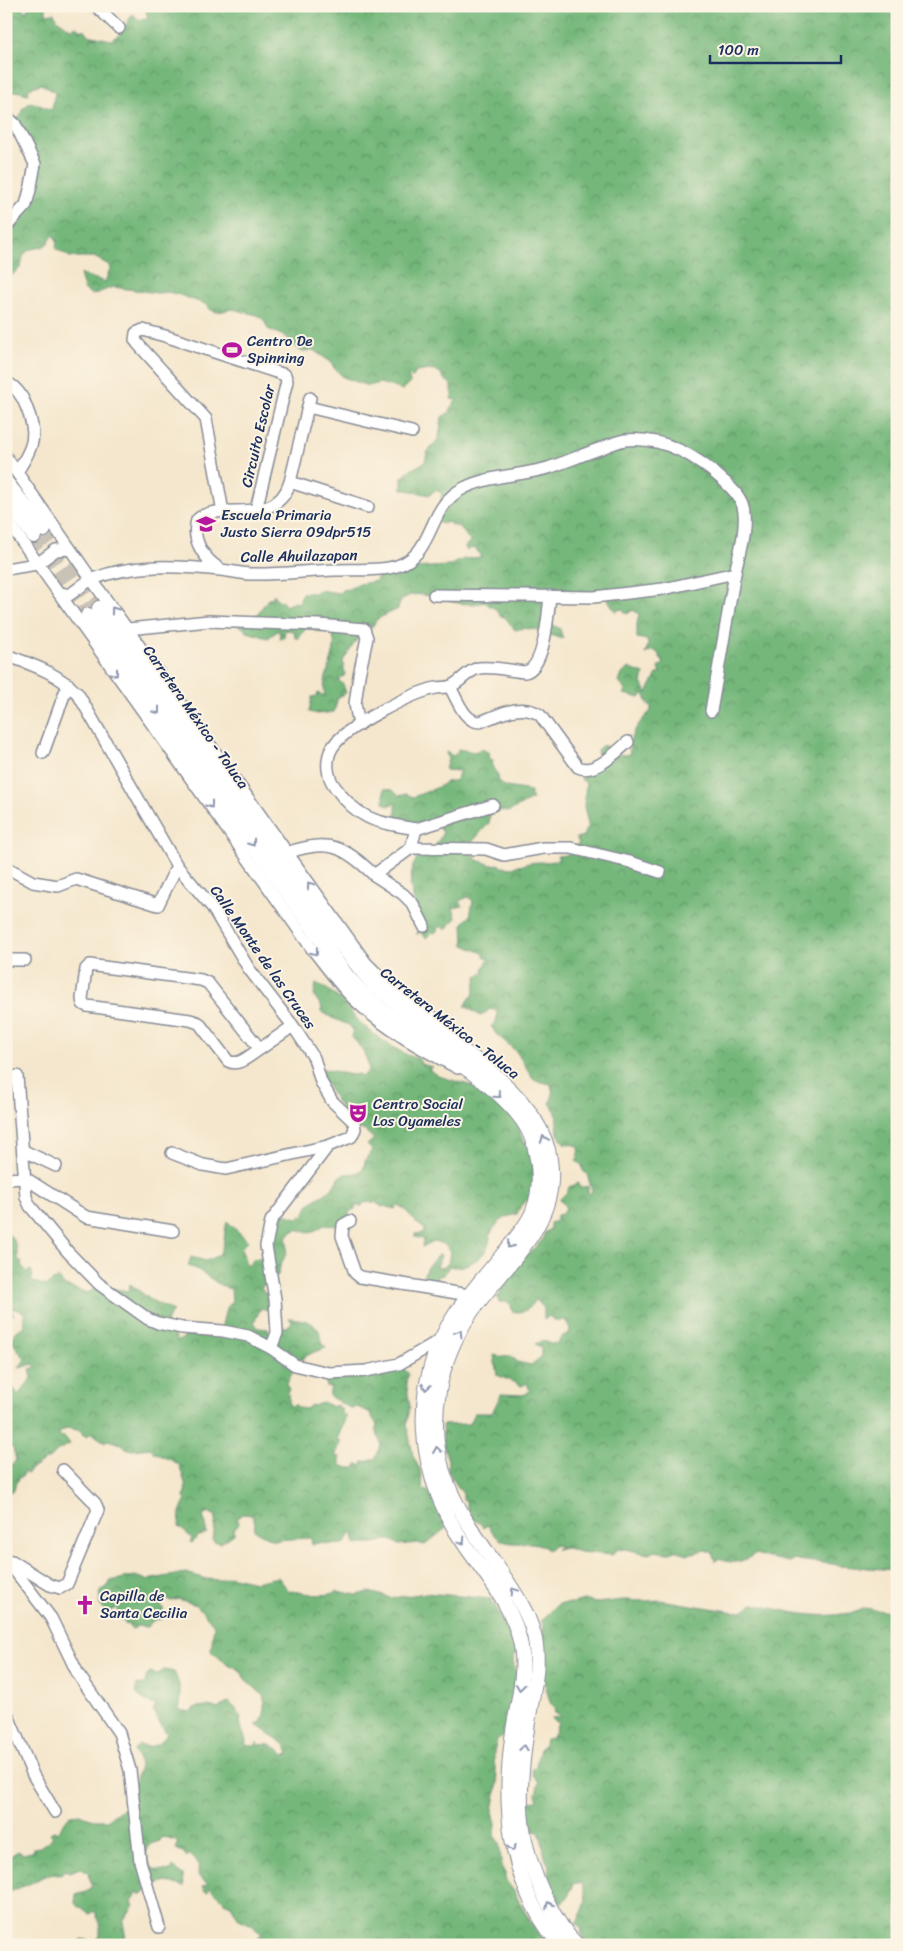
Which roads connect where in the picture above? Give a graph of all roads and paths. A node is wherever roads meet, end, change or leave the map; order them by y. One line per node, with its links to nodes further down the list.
1 (96, 6): 2 (street)
2 (119, 28)
3 (6, 116): 4 (street)
4 (6, 227)
5 (6, 382): 8 (street)
6 (412, 432): 10 (street)
7 (6, 457): 8 (street)
8 (18, 472): 16 (street)
9 (6, 482): 11 (main road)
10 (290, 482): 12 (street); 13 (street)
11 (6, 499)
12 (368, 507)
13 (256, 510): 14 (street); 14 (street, Circuito Escolar)
14 (223, 512): 19 (street)
15 (6, 519): 17 (street)
16 (70, 549): 17 (street); 21 (street)
17 (37, 564): 18 (street); 22 (street)
18 (6, 569)
19 (222, 570): 20 (street, Calle Ahuilazapan); 21 (street, Calle Ahuilazapan)
20 (735, 573): 24 (street); 29 (street)
21 (92, 580): 22 (street, Calle Ahuilazapan); 25 (street, one-way to 21)
22 (58, 592): 48 (street, one-way to 48)
23 (434, 595): 24 (street)
24 (550, 596): 28 (street)
25 (128, 629): 30 (street); 36 (street)
26 (6, 655): 27 (street, Calle Monte de las Cruces)
27 (68, 684): 32 (street); 37 (street, Calle Monte de las Cruces)
28 (450, 687): 30 (street); 31 (street)
29 (711, 711)
30 (359, 724): 34 (street)
31 (628, 742)
32 (43, 752)
33 (493, 805): 34 (street)
34 (416, 829): 35 (street)
35 (411, 848): 39 (street); 40 (street)
36 (287, 853): 40 (street); 46 (street, one-way to 36)
37 (177, 866): 38 (street); 44 (street, Calle Monte de las Cruces)
38 (6, 867)
39 (660, 872)
40 (374, 875): 41 (street)
41 (424, 926)
42 (6, 960): 43 (street)
43 (25, 960)
44 (293, 1026): 45 (street); 49 (street, Calle Monte de las Cruces)
45 (260, 1049): 45 (street)
46 (474, 1059): 48 (main road, Carretera México - Toluca, one-way to 48); 66 (main road, Carretera México - Toluca, one-way to 46)
47 (18, 1076): 50 (street)
48 (480, 1080): 57 (main road, Carretera México - Toluca, one-way to 57)
49 (328, 1146): 51 (street); 59 (street)
50 (24, 1151): 52 (street); 53 (street)
51 (172, 1153)
52 (56, 1166)
53 (25, 1178): 54 (street); 56 (street); 59 (street)
54 (6, 1179)
55 (350, 1221): 57 (street)
56 (173, 1231)
57 (469, 1295): 58 (main road, Carretera México - Toluca)
58 (440, 1340): 59 (street); 65 (main road, Carretera México - Toluca, one-way to 65)
59 (271, 1348)
60 (63, 1470): 61 (street)
61 (6, 1558): 64 (street)
62 (6, 1711): 63 (street)
63 (55, 1812)
64 (159, 1927)
65 (560, 1945)
66 (577, 1945)

